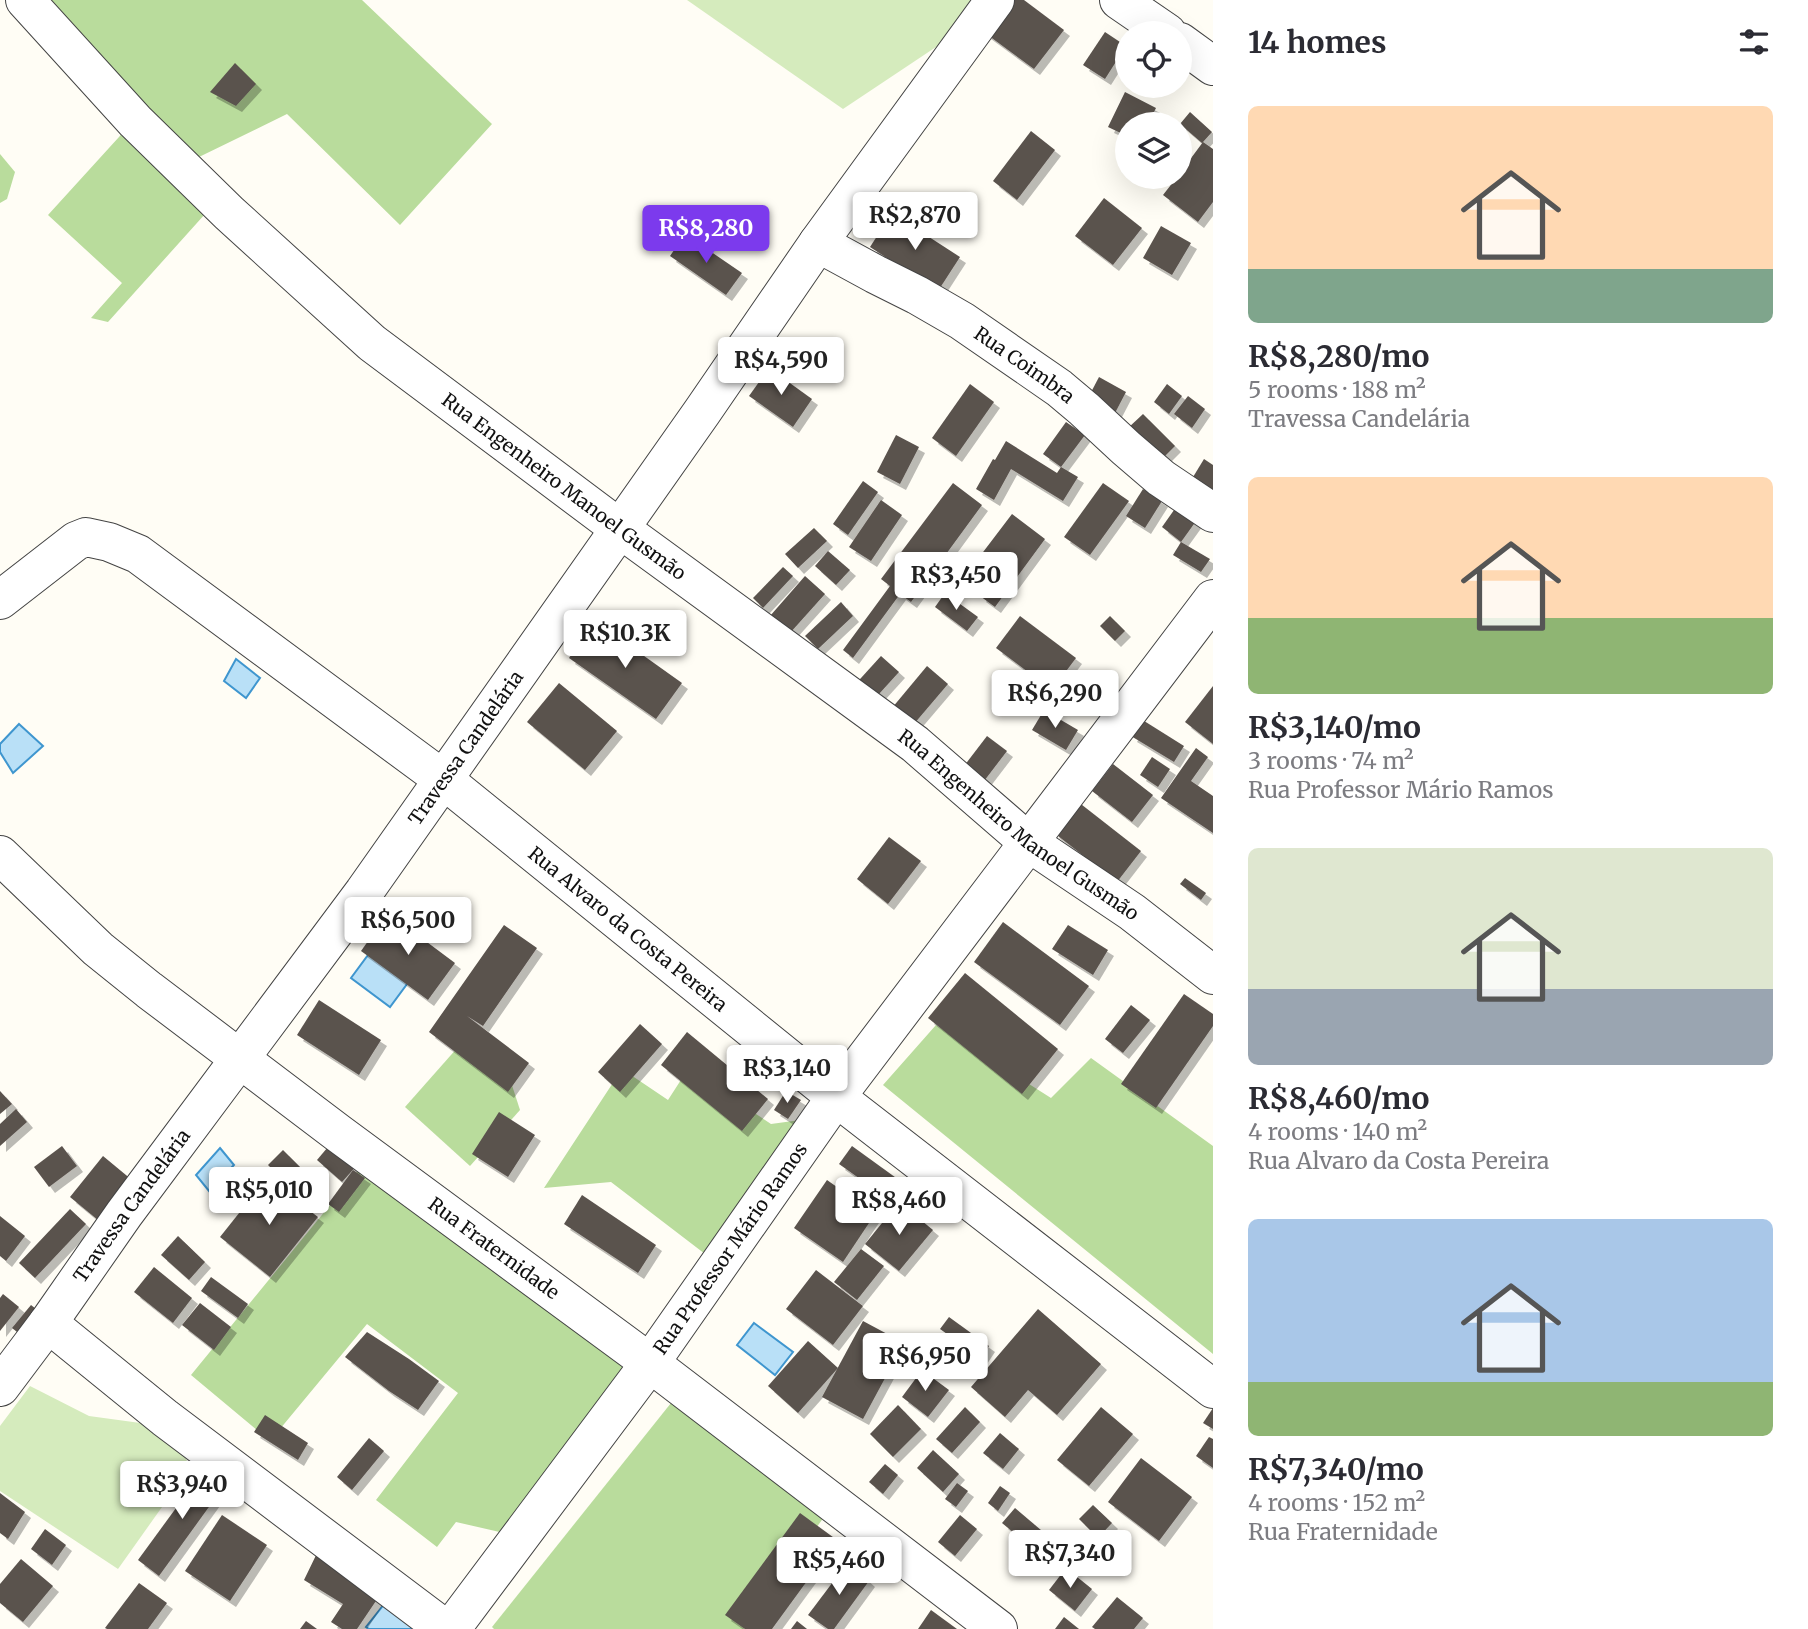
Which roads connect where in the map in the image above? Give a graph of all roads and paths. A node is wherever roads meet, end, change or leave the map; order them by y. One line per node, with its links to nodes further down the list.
1 (25, 0): 9 (street, Rua Engenheiro Manoel Gusmão)
2 (995, 0): 7 (street, Travessa Candelária)
3 (1119, 0): 4 (street)
4 (1150, 21)
5 (1192, 51): 6 (street)
6 (1213, 66)
7 (818, 243): 8 (street, Rua Coimbra); 9 (street, Travessa Candelária)
8 (1213, 513)
9 (619, 528): 12 (street, Travessa Candelária); 13 (street, Rua Engenheiro Manoel Gusmão)
10 (1213, 599): 13 (street, Rua Professor Mário Ramos)
11 (0, 600): 12 (street, Rua Alvaro da Costa Pereira)
12 (444, 780): 16 (street, Travessa Candelária); 17 (street, Rua Alvaro da Costa Pereira)
13 (1028, 842): 15 (street, Rua Engenheiro Manoel Gusmão); 17 (street, Rua Professor Mário Ramos)
14 (0, 855): 16 (street, Rua Fraternidade)
15 (1213, 975)
16 (240, 1060): 18 (street, Travessa Candelária); 19 (street, Rua Fraternidade)
17 (836, 1097): 19 (street, Rua Professor Mário Ramos); 21 (street, Rua Alvaro da Costa Pereira)
18 (48, 1323): 20 (street, Travessa Candelária); 22 (street)
19 (650, 1363): 23 (street, Rua Professor Mário Ramos); 24 (street, Rua Fraternidade)
20 (0, 1387)
21 (1213, 1389)
22 (445, 1629)
23 (451, 1629)
24 (998, 1629)

